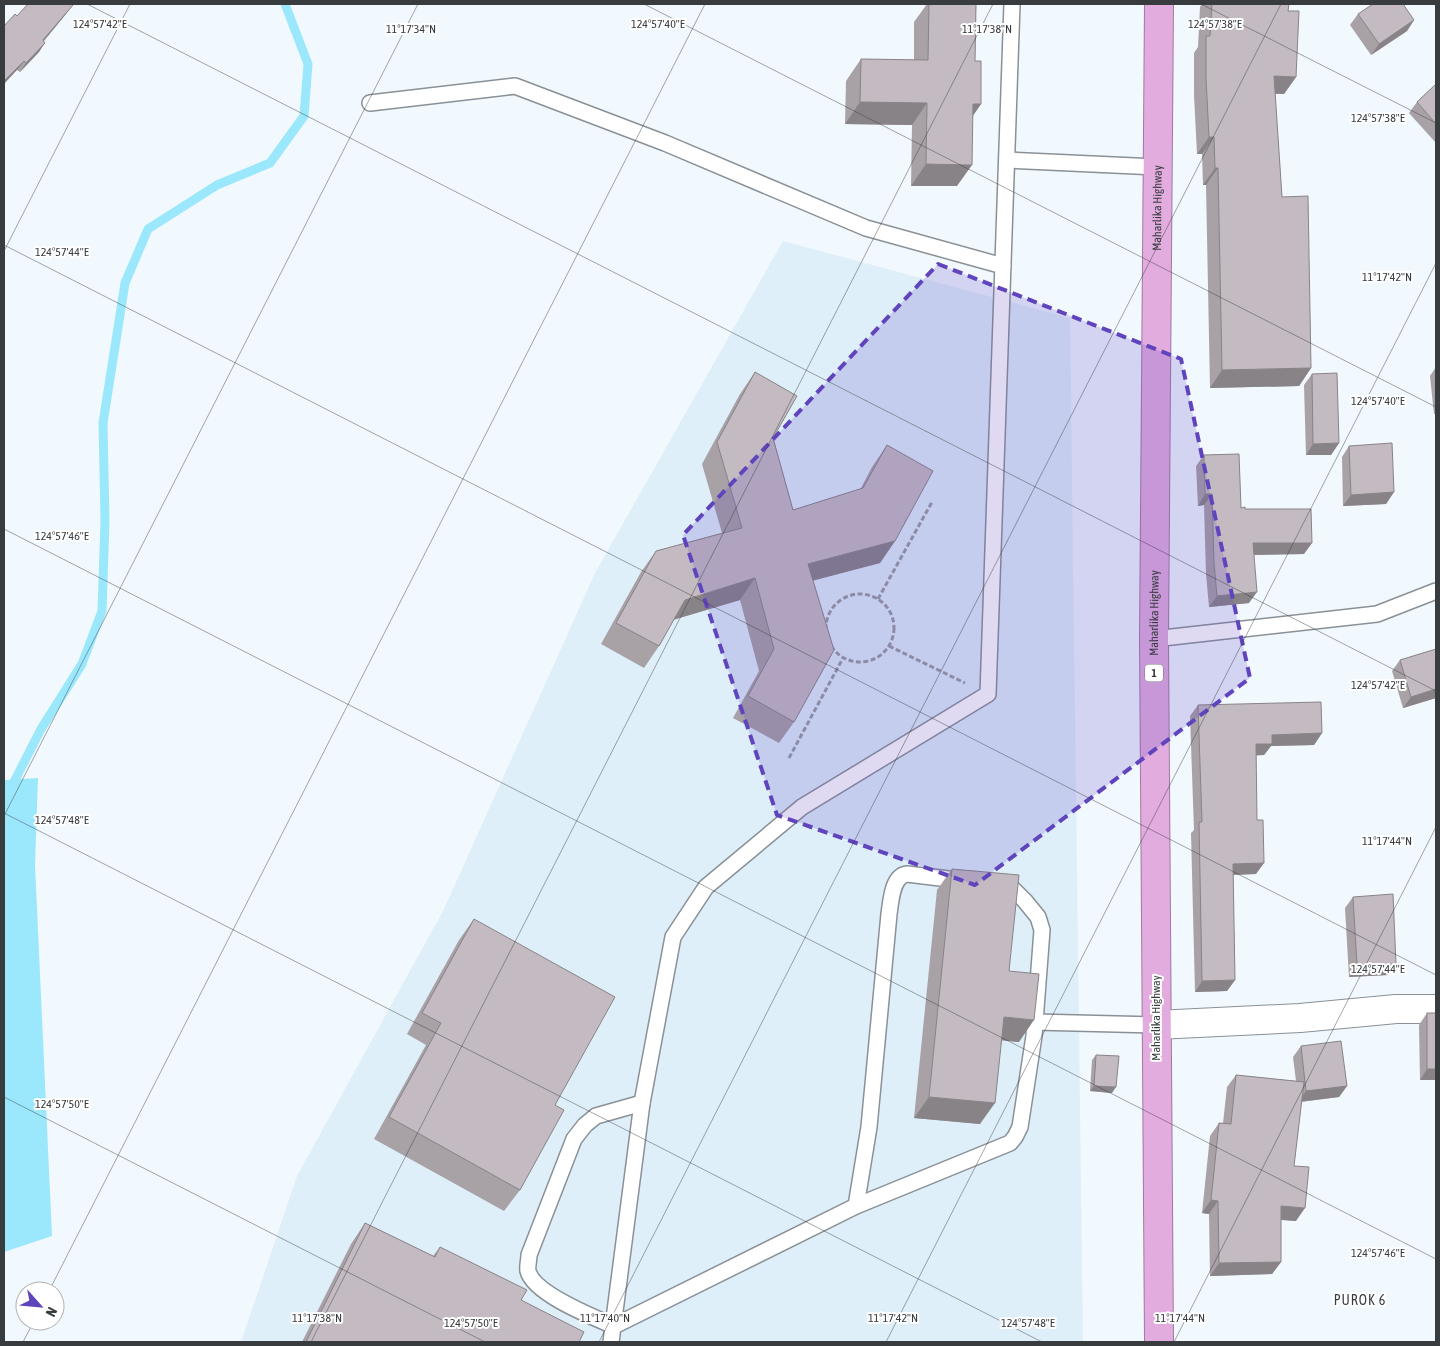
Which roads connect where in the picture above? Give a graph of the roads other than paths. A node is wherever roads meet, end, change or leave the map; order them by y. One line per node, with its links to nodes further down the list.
1 (1012, 4): 4 (lane)
2 (1159, 4): 5 (highway, Maharlika Highway / 1)
3 (370, 103): 6 (lane)
4 (1007, 160): 5 (lane); 6 (lane)
5 (1157, 167): 8 (highway, Maharlika Highway / 1)
6 (1003, 266): 12 (lane)
7 (1436, 591): 8 (lane)
8 (1154, 639): 11 (highway, Maharlika Highway / 1)
9 (1436, 1009): 11 (street)
10 (1035, 1022): 11 (lane); 13 (lane); 13 (lane)
11 (1156, 1025): 16 (highway, Maharlika Highway / 1)
12 (642, 1103): 14 (lane); 14 (lane)
13 (856, 1206): 14 (lane)
14 (614, 1326): 15 (lane)
15 (611, 1342)
16 (1159, 1342)

